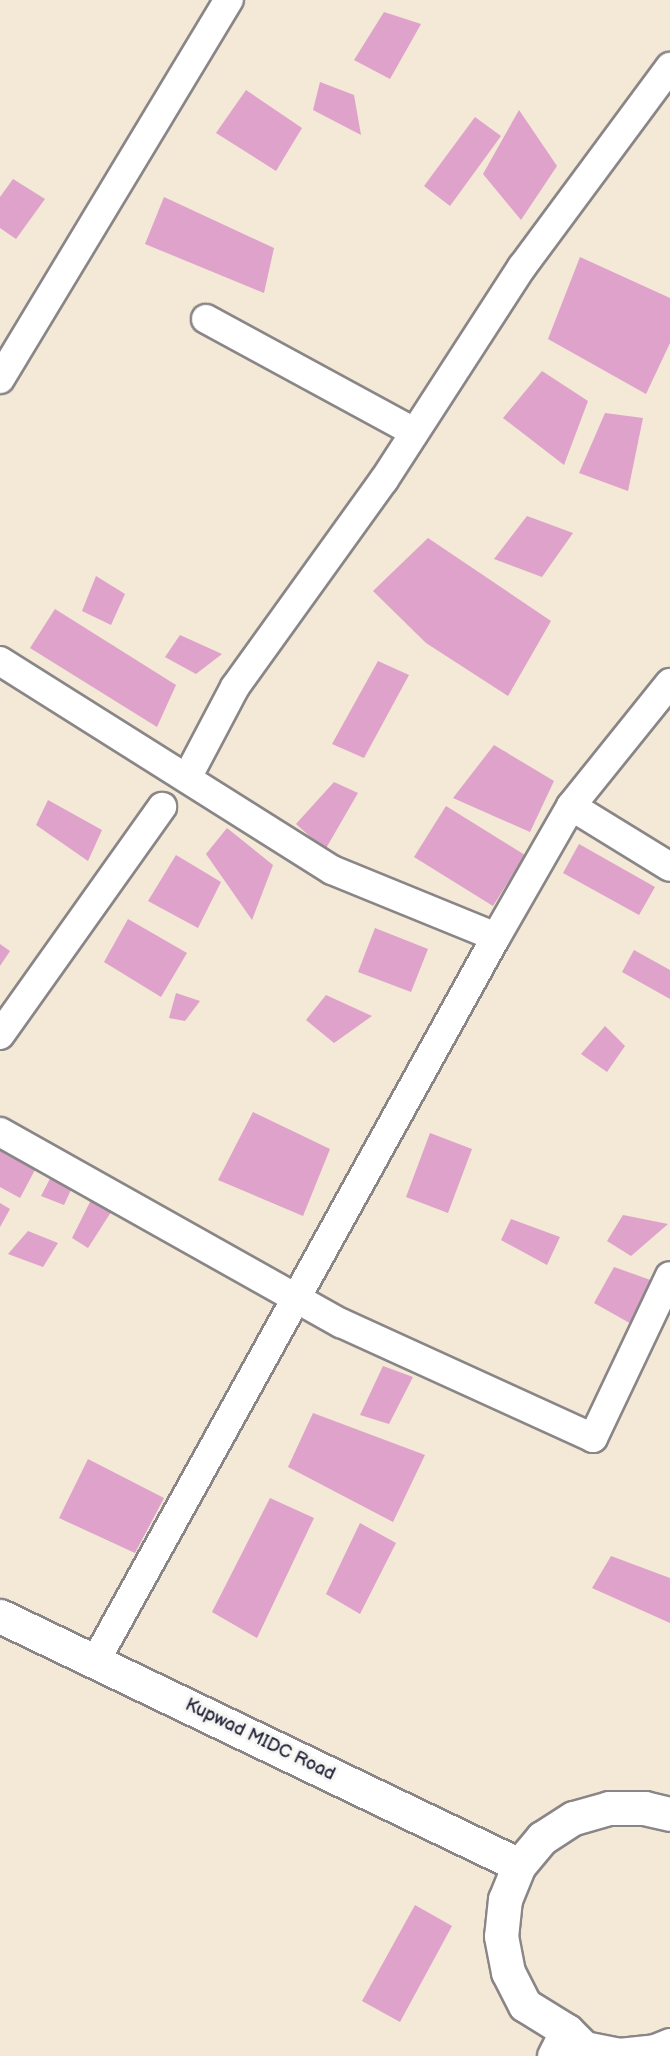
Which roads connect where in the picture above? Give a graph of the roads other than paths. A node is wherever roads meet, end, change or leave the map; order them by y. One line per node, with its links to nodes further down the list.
1 (229, 0): 4 (street)
2 (670, 67): 5 (street)
3 (206, 319): 5 (street)
4 (0, 379)
5 (414, 432): 8 (street)
6 (0, 661): 8 (street)
7 (670, 683): 9 (street)
8 (187, 778): 12 (street)
9 (572, 806): 11 (street); 12 (street)
10 (162, 807): 13 (street)
11 (670, 867)
12 (496, 937): 16 (street)
13 (0, 1035)
14 (0, 1132): 16 (street)
15 (670, 1276): 16 (street)
16 (296, 1300): 18 (street)
17 (0, 1616): 18 (main road, Kupwad MIDC Road)
18 (96, 1660): 20 (main road, Kupwad MIDC Road)
19 (670, 1814): 20 (main road)
20 (519, 1865): 21 (main road)
21 (561, 2043): 22 (main road)
22 (670, 2045)

